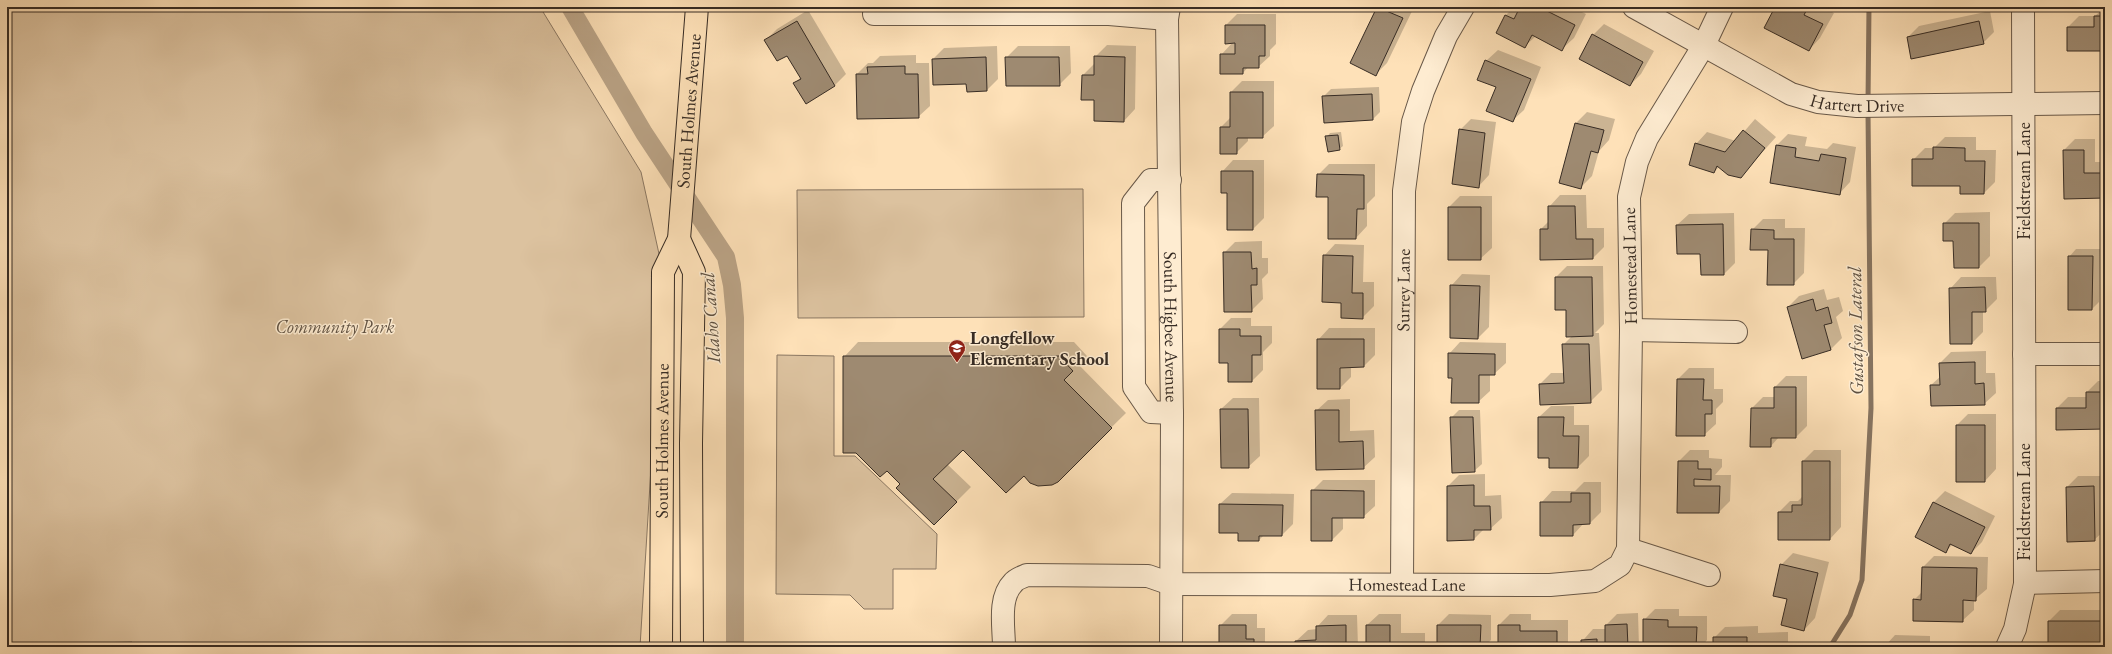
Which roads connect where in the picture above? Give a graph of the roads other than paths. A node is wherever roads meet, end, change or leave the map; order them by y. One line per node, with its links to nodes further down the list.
1 (697, 7): 12 (main road, South Holmes Avenue)
2 (1463, 7): 23 (street, Surrey Lane)
3 (1634, 7): 8 (street, Hartert Drive)
4 (1722, 7): 8 (street, Homestead Lane)
5 (2023, 7): 10 (street, Fieldstream Lane)
6 (1168, 13): 7 (street); 11 (street, South Higbee Avenue)
7 (874, 14)
8 (1704, 45): 10 (street, Hartert Drive); 13 (street, Homestead Lane)
9 (2105, 103): 10 (street, Hartert Drive)
10 (2025, 104): 15 (street, Fieldstream Lane)
11 (1170, 180): 17 (street, South Higbee Avenue); 17 (street)
12 (679, 239): 24 (main road, South Holmes Avenue); 25 (main road, South Holmes Avenue)
13 (1631, 330): 14 (street); 18 (street, Homestead Lane)
14 (1736, 332)
15 (2024, 354): 16 (street); 21 (street, Fieldstream Lane)
16 (2105, 354)
17 (1172, 413): 22 (street, South Higbee Avenue)
18 (1628, 549): 19 (street); 23 (street, Homestead Lane)
19 (1710, 575)
20 (2105, 582): 21 (street)
21 (2024, 583): 28 (street, Fieldstream Lane)
22 (1171, 584): 23 (street, Homestead Lane); 26 (street, Homestead Lane); 27 (street, South Higbee Avenue)
23 (1402, 584)
24 (661, 647)
25 (692, 647)
26 (1004, 647)
27 (1171, 647)
28 (2007, 647)

